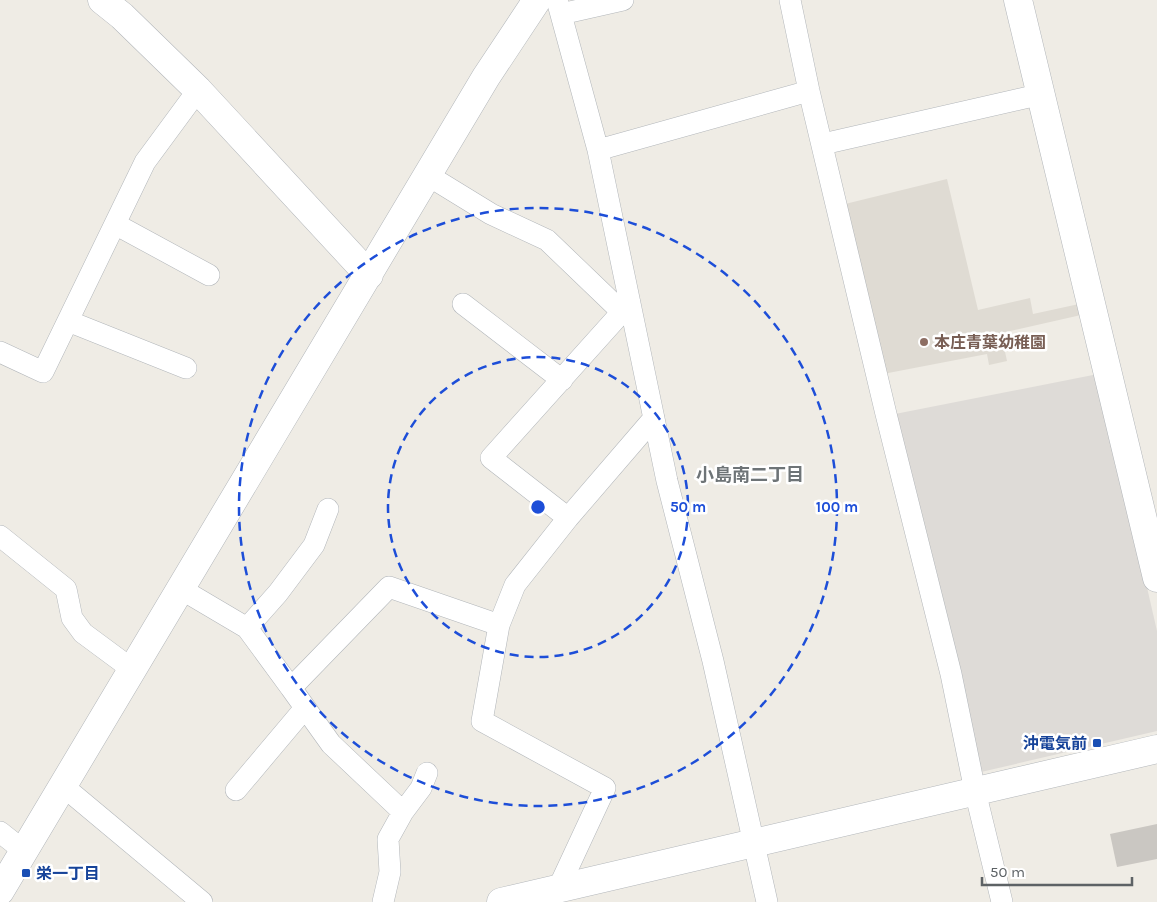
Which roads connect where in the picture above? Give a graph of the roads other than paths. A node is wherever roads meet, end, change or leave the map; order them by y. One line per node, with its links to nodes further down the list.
1 (102, 0): 7 (street)
2 (537, 0): 12 (street)
3 (623, 0): 6 (street)
4 (790, 0): 8 (street)
5 (1018, 0): 9 (street)
6 (559, 7): 11 (street)
7 (198, 90): 13 (street); 15 (street)
8 (809, 91): 10 (street); 11 (street)
9 (1042, 94): 10 (street); 26 (street)
10 (823, 144): 37 (street)
11 (598, 150): 17 (street)
12 (429, 176): 15 (street); 17 (street)
13 (115, 224): 14 (street); 18 (street)
14 (209, 275)
15 (369, 275): 27 (street)
16 (463, 304): 21 (street)
17 (626, 308): 21 (street); 22 (street)
18 (68, 321): 19 (street); 20 (street)
19 (0, 352)
20 (186, 368)
21 (562, 380): 24 (street)
22 (654, 418): 24 (street); 40 (street)
23 (328, 509): 29 (street)
24 (568, 518): 28 (street)
25 (0, 536): 30 (street)
26 (1157, 578)
27 (181, 589): 29 (street); 30 (street)
28 (499, 625): 31 (street); 42 (street)
29 (246, 628): 31 (street)
30 (133, 670): 35 (street)
31 (291, 688): 32 (street)
32 (305, 708): 36 (street); 38 (street)
33 (1157, 748): 37 (street)
34 (427, 773): 38 (street)
35 (63, 786): 41 (street); 44 (street)
36 (236, 790)
37 (975, 791): 40 (street); 48 (street)
38 (403, 812): 45 (street)
39 (0, 832): 41 (street)
40 (754, 842): 42 (street); 47 (street)
41 (24, 851): 43 (street)
42 (558, 889): 46 (street)
43 (0, 891)
44 (202, 902)
45 (383, 902)
46 (501, 902)
47 (767, 902)
48 (1002, 902)

